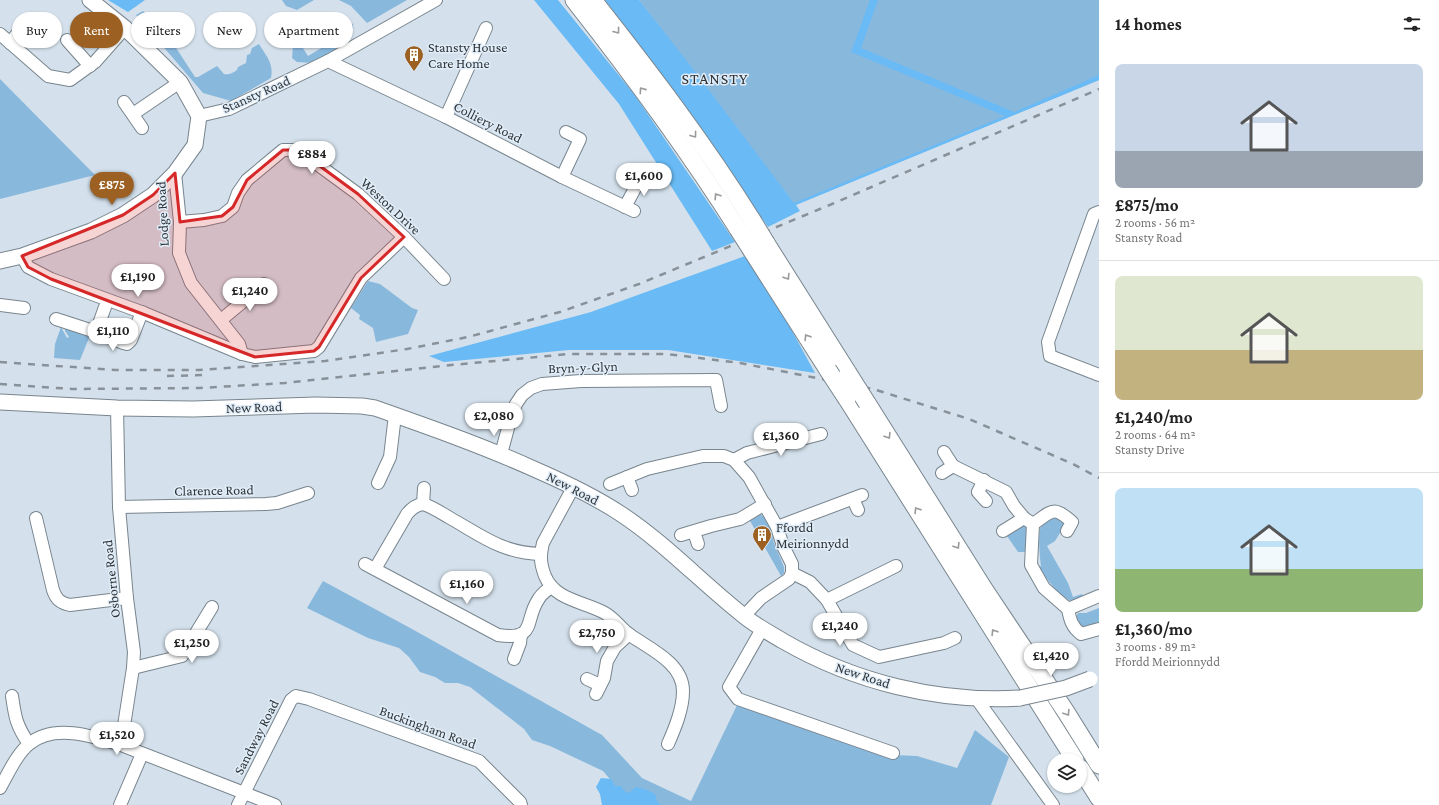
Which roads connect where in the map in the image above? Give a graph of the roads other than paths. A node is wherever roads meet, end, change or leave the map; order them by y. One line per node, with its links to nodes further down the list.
1 (90, 0): 5 (main road)
2 (436, 0): 11 (street, Stansty Road)
3 (574, 0): 25 (highway, one-way to 3)
4 (593, 0): 25 (highway, one-way to 25)
5 (125, 28): 12 (street); 13 (main road)
6 (486, 28): 17 (street)
7 (0, 34): 10 (street)
8 (12, 40): 10 (street)
9 (67, 40): 12 (street)
10 (10, 43): 12 (street)
11 (328, 61): 16 (street, Stansty Road); 17 (street, Colliery Road)
12 (90, 66)
13 (180, 82): 15 (street); 16 (main road)
14 (124, 102): 15 (street)
15 (133, 114): 18 (street)
16 (199, 116): 20 (main road)
17 (446, 117): 22 (street, Colliery Road)
18 (142, 128)
19 (566, 132): 22 (street)
20 (175, 173): 24 (street, Lodge Road); 28 (main road)
21 (641, 176): 22 (street, Colliery Road)
22 (562, 177)
23 (1099, 212): 40 (street)
24 (180, 222): 26 (street, Weston Drive); 37 (street, Lodge Road)
25 (745, 225): 27 (highway, bridge)
26 (404, 237): 30 (street, Weston Drive); 39 (street)
27 (759, 247): 98 (highway, one-way to 27, bridge); 100 (highway, one-way to 100, bridge)
28 (22, 256): 29 (main road); 35 (street)
29 (0, 261)
30 (444, 279)
31 (264, 284): 37 (street)
32 (0, 305): 34 (street)
33 (105, 307): 38 (street)
34 (24, 308)
35 (142, 312): 38 (street); 39 (street)
36 (56, 319): 38 (street)
37 (222, 320): 39 (street, Lodge Road)
38 (96, 332)
39 (242, 354)
40 (1099, 375)
41 (0, 402): 43 (main road, New Road)
42 (721, 406): 47 (street, Bryn-y-Glyn)
43 (117, 408): 44 (main road, New Road); 63 (street, Osborne Road)
44 (395, 415): 47 (main road, New Road); 53 (street)
45 (821, 434): 48 (street)
46 (944, 452): 49 (street)
47 (501, 454): 55 (main road, New Road)
48 (734, 460): 51 (street); 62 (street)
49 (953, 466): 50 (street); 52 (street)
50 (942, 473)
51 (627, 476): 54 (street); 57 (street)
52 (984, 480): 60 (street); 65 (street)
53 (378, 483)
54 (610, 484)
55 (574, 486): 72 (street); 81 (main road, New Road)
56 (424, 488): 61 (street)
57 (632, 490)
58 (308, 493): 63 (street, Clarence Road)
59 (858, 501): 67 (street)
60 (986, 501)
61 (423, 504): 72 (street); 84 (street)
62 (765, 504): 67 (street); 69 (street)
63 (119, 507): 77 (street, Osborne Road)
64 (36, 518): 77 (street)
65 (1029, 521): 66 (street); 68 (street); 80 (street)
66 (1072, 525)
67 (777, 527): 74 (street)
68 (1003, 531)
69 (694, 532): 70 (street); 71 (street)
70 (681, 535)
71 (698, 544)
72 (541, 554): 75 (street)
73 (896, 566): 78 (street)
74 (792, 573): 78 (street); 81 (street)
75 (551, 587): 84 (street); 85 (street)
76 (1099, 596): 80 (street)
77 (127, 598): 88 (street, Osborne Road)
78 (827, 600): 86 (street)
79 (212, 607): 88 (street)
80 (1068, 609): 83 (street)
81 (744, 616): 82 (main road, New Road)
82 (762, 629): 92 (main road, New Road); 97 (street)
83 (1099, 629)
84 (521, 634): 87 (street)
85 (629, 634): 90 (street); 95 (street)
86 (955, 638)
87 (514, 659)
88 (133, 668): 96 (street, Osborne Road)
89 (1094, 677): 92 (main road, New Road, bridge)
90 (587, 679)
91 (12, 696): 94 (street)
92 (976, 698): 109 (street)
93 (309, 699): 103 (street, Sandway Road); 108 (street, Buckingham Road)
94 (29, 744): 96 (street); 102 (street)
95 (668, 744)
96 (121, 745): 99 (street)
97 (893, 753)
98 (1071, 753)
99 (142, 754): 103 (street); 105 (street)
100 (1099, 765)
101 (1087, 779): 104 (highway)
102 (0, 788)
103 (244, 793): 106 (street, Sandway Road); 107 (street)
104 (1099, 798)
105 (120, 805)
106 (238, 805)
107 (275, 805)
108 (521, 805)
109 (1052, 805)

